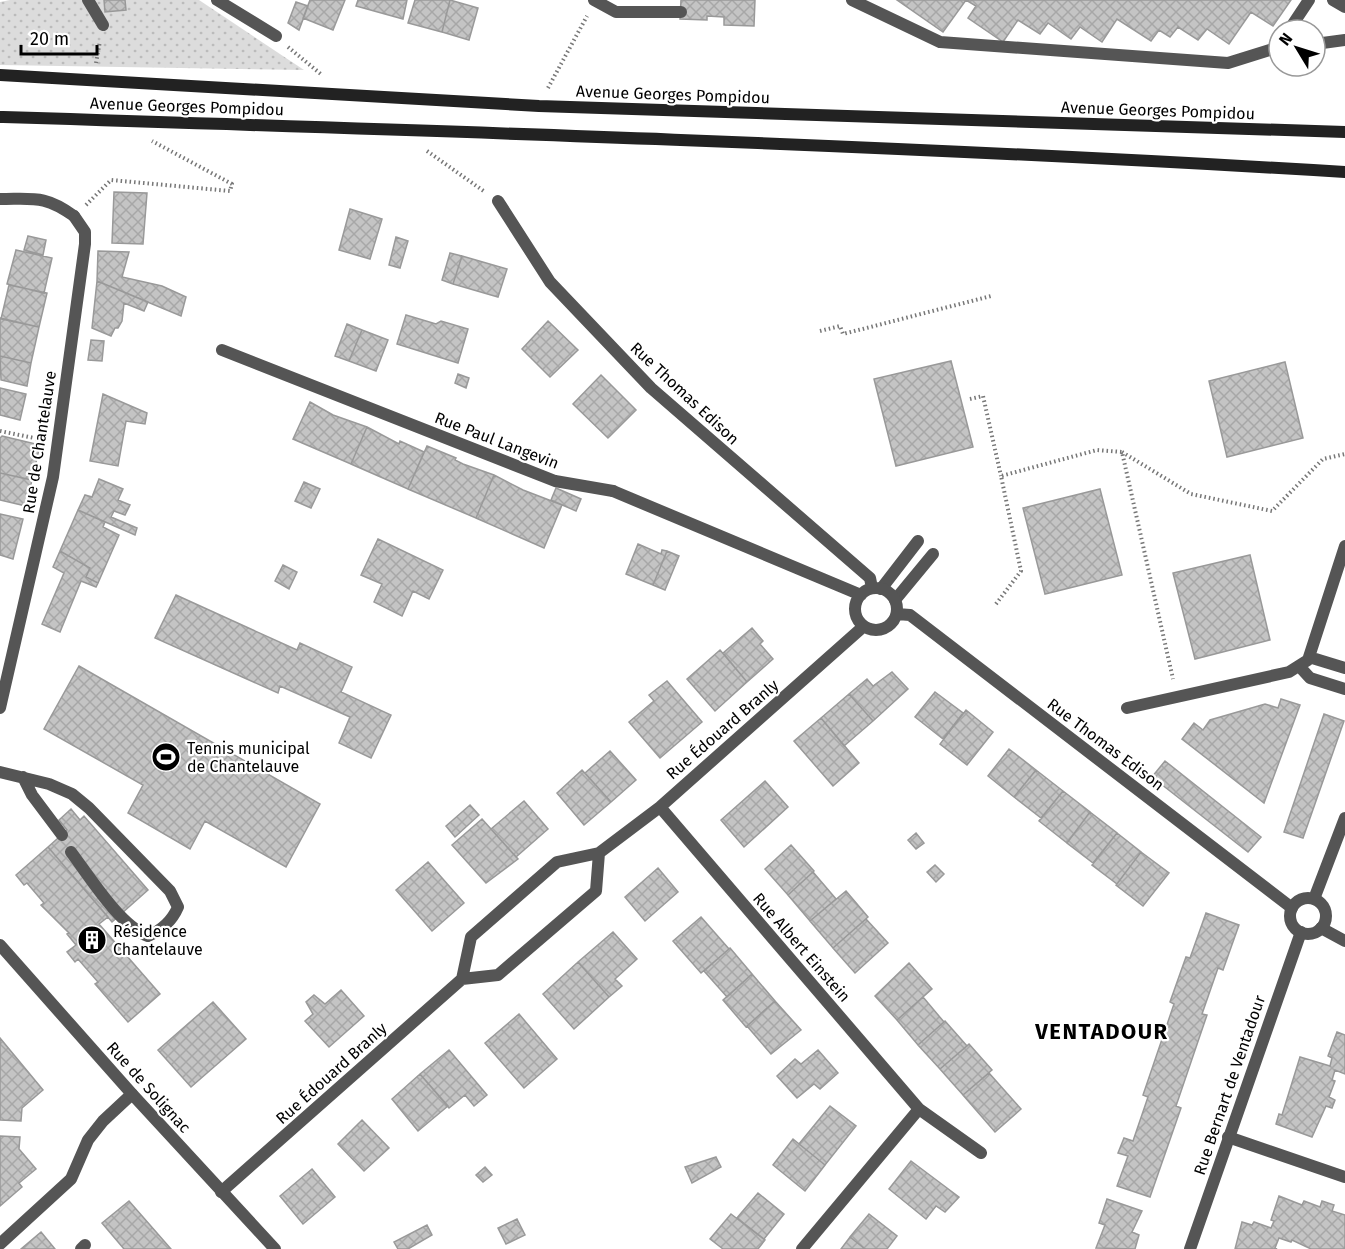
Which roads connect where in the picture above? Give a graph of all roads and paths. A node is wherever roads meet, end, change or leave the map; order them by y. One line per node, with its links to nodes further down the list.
1 (88, 0): 10 (street)
2 (217, 0): 11 (street)
3 (852, 0): 14 (street)
4 (1309, 0): 9 (street)
5 (1333, 0): 7 (street)
6 (594, 1): 8 (street); 18 (path)
7 (1345, 7)
8 (681, 12)
9 (1297, 18)
10 (103, 25): 16 (path)
11 (276, 36): 17 (path)
12 (1345, 40): 13 (street)
13 (1327, 42)
14 (1267, 51)
15 (0, 75): 16 (main road, Avenue Georges Pompidou)
16 (93, 79): 17 (main road, Avenue Georges Pompidou)
17 (348, 97): 18 (main road, Avenue Georges Pompidou)
18 (539, 106): 20 (main road, Avenue Georges Pompidou)
19 (0, 117): 23 (main road, Avenue Georges Pompidou)
20 (1345, 132)
21 (143, 136): 26 (path)
22 (424, 148): 25 (path)
23 (1345, 172)
24 (0, 199): 26 (street)
25 (498, 201): 39 (street, Rue Thomas Edison)
26 (74, 216): 32 (street, Rue de Chantelauve)
27 (991, 296): 28 (path)
28 (820, 332)
29 (222, 350): 40 (street, Rue Paul Langevin)
30 (970, 399): 35 (path)
31 (0, 431): 32 (path)
32 (58, 442): 50 (street, Rue de Chantelauve)
33 (1122, 452): 34 (path); 35 (path); 49 (path)
34 (1345, 454)
35 (1001, 476): 42 (path)
36 (918, 541): 39 (street)
37 (1345, 546): 45 (street)
38 (933, 554): 41 (street)
39 (877, 588): 40 (street); 41 (street)
40 (861, 595): 44 (street)
41 (895, 600): 43 (street)
42 (996, 604)
43 (897, 614): 44 (street); 60 (street, Rue Thomas Edison)
44 (864, 626): 54 (street, Rue Édouard Branly)
45 (1309, 657): 46 (street); 47 (street)
46 (1299, 666): 48 (street); 49 (street)
47 (1345, 668)
48 (1345, 689)
49 (1177, 697): 51 (street)
50 (0, 708)
51 (1127, 708)
52 (0, 772): 53 (street)
53 (23, 777): 56 (street); 57 (street)
54 (660, 807): 58 (street, Rue Édouard Branly); 67 (street, Rue Albert Einstein)
55 (1345, 818): 59 (street)
56 (62, 835)
57 (71, 852)
58 (599, 853): 65 (street, Rue Édouard Branly); 65 (street)
59 (1314, 899): 60 (street); 61 (street)
60 (1292, 908): 62 (street)
61 (1321, 928): 62 (street); 63 (street)
62 (1301, 932): 68 (street, Rue Bernart de Ventadour)
63 (1345, 941)
64 (0, 945): 66 (street, Rue de Solignac)
65 (462, 979): 71 (street, Rue Édouard Branly)
66 (132, 1095): 71 (street, Rue de Solignac); 72 (street)
67 (919, 1109): 69 (street, Rue Albert Einstein); 74 (street)
68 (1228, 1137): 70 (street); 75 (street, Rue Bernart de Ventadour)
69 (981, 1153)
70 (1345, 1177)
71 (221, 1192): 73 (street, Rue de Solignac)
72 (0, 1244)
73 (275, 1249)
74 (802, 1249)
75 (1190, 1249)

